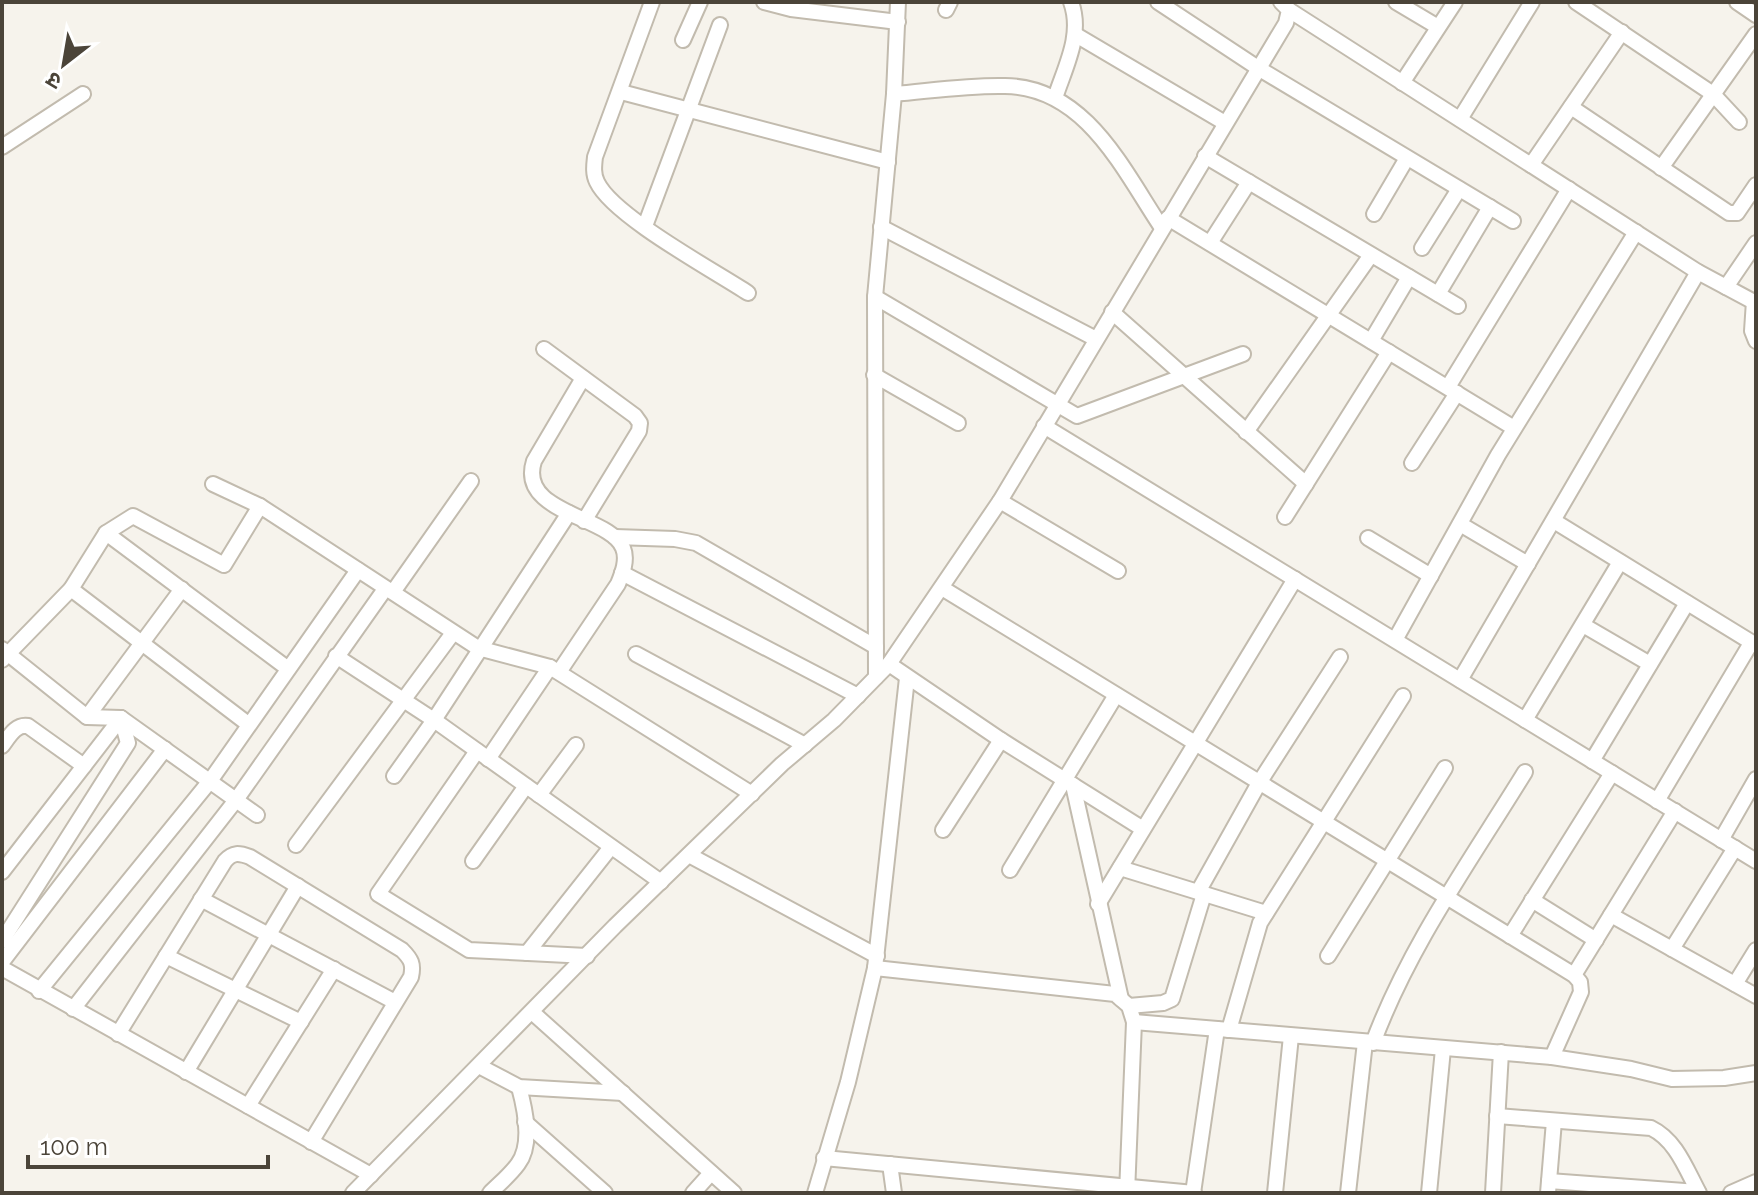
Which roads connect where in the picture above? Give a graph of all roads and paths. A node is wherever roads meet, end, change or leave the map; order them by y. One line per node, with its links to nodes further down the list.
1 (652, 2): 23 (street)
2 (700, 2): 20 (street)
3 (764, 2): 14 (street)
4 (898, 2): 14 (street)
5 (1071, 2): 19 (street)
6 (1158, 2): 21 (street)
7 (1396, 2): 16 (street)
8 (1455, 2): 16 (street)
9 (1532, 2): 30 (street)
10 (1576, 2): 17 (street)
11 (1737, 2): 13 (street)
12 (1285, 6): 21 (street); 22 (street)
13 (1756, 15)
14 (898, 22): 25 (street)
15 (720, 25): 29 (street)
16 (1438, 27): 22 (street)
17 (1622, 32): 26 (street); 28 (street)
18 (1756, 34): 26 (street)
19 (1076, 35): 27 (street); 32 (street)
20 (683, 40)
21 (1258, 68): 32 (street); 35 (street)
22 (1402, 83): 30 (street)
23 (621, 92): 29 (street); 47 (street)
24 (83, 94): 33 (street)
25 (894, 94): 27 (street); 36 (street)
26 (1713, 94): 31 (street); 38 (street)
27 (1055, 98): 46 (street)
28 (1571, 107): 37 (street); 38 (street)
29 (689, 109): 36 (street); 47 (street)
30 (1460, 119): 37 (street)
31 (1739, 122)
32 (1225, 123): 34 (street)
33 (2, 147)
34 (1205, 156): 39 (street); 46 (street)
35 (1407, 158): 41 (street); 44 (street)
36 (888, 162): 48 (street)
37 (1531, 165): 42 (street)
38 (1661, 168): 40 (street)
39 (1249, 182): 50 (street); 53 (street)
40 (1756, 185)
41 (1459, 189): 43 (street); 52 (street)
42 (1569, 189): 49 (street); 73 (street)
43 (1490, 207): 45 (street); 58 (street)
44 (1374, 214)
45 (1513, 221)
46 (1165, 223): 50 (street); 62 (street)
47 (645, 226): 57 (street)
48 (881, 227): 59 (street); 64 (street)
49 (1636, 232): 54 (street); 77 (street)
50 (1210, 243): 63 (street)
51 (1756, 243): 56 (street)
52 (1422, 248)
53 (1371, 255): 55 (street); 63 (street)
54 (1698, 272): 56 (street); 88 (street)
55 (1409, 277): 58 (street); 65 (street)
56 (1726, 287): 60 (street)
57 (748, 293)
58 (1438, 294): 61 (street)
59 (875, 297): 70 (street); 74 (street)
60 (1755, 302): 66 (street)
61 (1458, 306)
62 (1112, 312): 64 (street); 71 (street)
63 (1329, 315): 65 (street); 78 (street)
64 (1096, 339): 74 (street)
65 (1371, 341): 68 (street)
66 (1756, 341)
67 (544, 349): 72 (street)
68 (1389, 352): 73 (street); 82 (street)
69 (1243, 354): 71 (street)
70 (874, 375): 75 (street); 110 (street)
71 (1185, 377): 74 (street); 78 (street)
72 (583, 378): 85 (street); 87 (street)
73 (1452, 390): 77 (street); 79 (street)
74 (1057, 405): 76 (street)
75 (958, 423)
76 (1044, 426): 83 (street); 99 (street)
77 (1514, 428): 89 (street)
78 (1246, 432): 82 (street)
79 (1412, 463)
80 (471, 481): 103 (street)
81 (213, 484): 84 (street)
82 (1306, 484): 86 (street)
83 (1000, 501): 96 (street); 100 (street)
84 (260, 506): 90 (street); 95 (street)
85 (569, 513): 87 (street); 111 (street)
86 (1285, 517)
87 (584, 521): 91 (street)
88 (1554, 521): 93 (street); 94 (street)
89 (1460, 524): 94 (street); 98 (street)
90 (106, 533): 101 (street); 102 (street)
91 (615, 537): 97 (street); 110 (street)
92 (1368, 538): 98 (street)
93 (1620, 562): 104 (street); 105 (street)
94 (1528, 564): 122 (street)
95 (358, 570): 103 (street); 118 (street)
96 (1118, 571)
97 (622, 573): 119 (street); 124 (street)
98 (1431, 576): 107 (street)
99 (1295, 579): 107 (street); 133 (street)
100 (942, 588): 116 (street); 123 (street)
101 (71, 589): 108 (street); 112 (street)
102 (182, 589): 108 (street); 118 (street)
103 (389, 590): 106 (street); 114 (street)
104 (1687, 603): 109 (street); 117 (street)
105 (1583, 625): 117 (street); 130 (street)
106 (453, 633): 111 (street); 126 (street)
107 (1395, 640): 122 (street)
108 (143, 644): 127 (street); 131 (street)
109 (1754, 644): 153 (street)
110 (876, 647): 120 (street)
111 (478, 648): 119 (street); 129 (street)
112 (4, 654): 127 (street)
113 (636, 654): 135 (street)
114 (336, 656): 126 (street); 152 (street)
115 (1340, 657): 148 (street)
116 (889, 664): 120 (street); 121 (street)
117 (1650, 664): 139 (street)
118 (287, 668): 131 (street)
119 (554, 670): 138 (street); 150 (street)
120 (876, 677): 124 (street)
121 (907, 678): 132 (street); 190 (street)
122 (1460, 680): 130 (street)
123 (1116, 695): 133 (street); 147 (street)
124 (858, 696): 135 (street)
125 (1403, 696): 156 (street)
126 (404, 701): 129 (street); 160 (street)
127 (87, 717): 128 (street)
128 (121, 718): 137 (street); 140 (street); 182 (street)
129 (434, 720): 138 (street); 144 (street)
130 (1525, 720): 139 (street)
131 (248, 724): 146 (street)
132 (1001, 740): 147 (street); 158 (street)
133 (1195, 743): 148 (street); 157 (street)
134 (576, 745): 151 (street)
135 (805, 745): 150 (street)
136 (2, 746): 140 (street)
137 (165, 749): 146 (street); 189 (street)
138 (482, 755): 149 (street); 185 (street)
139 (1592, 761): 143 (street)
140 (84, 766): 167 (street)
141 (1445, 768): 166 (street)
142 (1525, 772): 173 (street)
143 (1612, 773): 153 (street); 175 (street)
144 (394, 776)
145 (1756, 779): 159 (street)
146 (210, 781): 152 (street); 196 (street)
147 (1070, 783): 157 (street); 169 (street); 176 (street)
148 (1259, 783): 156 (street); 172 (street)
149 (526, 786): 151 (street); 164 (street)
150 (752, 794): 163 (street)
151 (539, 795): 161 (street)
152 (236, 800): 155 (street); 200 (street)
153 (1657, 801): 154 (street)
154 (1675, 811): 159 (street); 178 (street)
155 (257, 815)
156 (1322, 821): 166 (street); 177 (street)
157 (1143, 829): 168 (street)
158 (943, 830)
159 (1721, 840): 162 (street)
160 (296, 845)
161 (611, 847): 170 (street); 185 (street)
162 (1735, 848): 165 (street); 183 (street)
163 (689, 855): 170 (street); 190 (street)
164 (473, 861)
165 (1756, 861)
166 (1387, 862): 173 (street); 188 (street)
167 (5, 864)
168 (1120, 868): 172 (street); 176 (street)
169 (1010, 870)
170 (661, 882): 187 (street)
171 (298, 886): 174 (street); 179 (street); 198 (street)
172 (1201, 893): 177 (street); 199 (street)
173 (1447, 898): 180 (street); 207 (street)
174 (201, 899): 179 (street); 186 (street)
175 (1532, 900): 180 (street); 181 (street)
176 (1098, 904): 199 (street)
177 (1266, 913): 204 (street)
178 (1611, 915): 181 (street); 183 (street)
179 (269, 936): 192 (street); 195 (street)
180 (1510, 936): 193 (street)
181 (1596, 940): 193 (street)
182 (2, 941)
183 (1672, 949): 194 (street)
184 (1756, 950): 194 (street)
185 (527, 953): 187 (street)
186 (166, 956): 195 (street); 205 (street)
187 (587, 956): 201 (street)
188 (1328, 956)
189 (2, 962)
190 (876, 962): 199 (street); 221 (street)
191 (2, 968): 196 (street)
192 (334, 969): 198 (street); 202 (street)
193 (1574, 975): 210 (street)
194 (1735, 984): 197 (street)
195 (235, 990): 202 (street); 212 (street)
196 (39, 991): 200 (street)
197 (1756, 996)
198 (395, 1002): 220 (street)
199 (1125, 1002): 203 (street)
200 (73, 1009): 205 (street)
201 (532, 1012): 211 (street); 215 (street)
202 (301, 1022): 216 (street)
203 (1134, 1022): 204 (street); 228 (street)
204 (1223, 1030): 206 (street); 237 (street)
205 (118, 1034): 212 (street)
206 (1291, 1036): 207 (street); 238 (street)
207 (1369, 1042): 208 (street); 239 (street)
208 (1443, 1049): 209 (street); 240 (street)
209 (1501, 1052): 210 (street); 217 (street)
210 (1552, 1057): 213 (street)
211 (479, 1066): 214 (street); 224 (street)
212 (186, 1072): 216 (street)
213 (1756, 1073)
214 (519, 1087): 215 (street); 219 (street)
215 (623, 1093): 223 (street)
216 (248, 1106): 220 (street)
217 (1497, 1116): 218 (street); 241 (street)
218 (1554, 1121): 226 (street); 230 (street)
219 (525, 1122): 227 (street); 232 (street)
220 (311, 1142): 224 (street)
221 (824, 1158): 222 (street); 235 (street)
222 (890, 1164): 228 (street); 236 (street)
223 (711, 1173): 233 (street); 234 (street)
224 (371, 1175): 231 (street)
225 (1756, 1182): 242 (street)
226 (1548, 1187): 230 (street)
227 (597, 1190)
228 (1127, 1190): 229 (street)
229 (1171, 1192): 237 (street)
230 (1698, 1192)
231 (353, 1193)
232 (490, 1193)
233 (693, 1193)
234 (734, 1193)
235 (815, 1193)
236 (894, 1193)
237 (1194, 1193)
238 (1275, 1193)
239 (1348, 1193)
240 (1429, 1193)
241 (1493, 1193)
242 (1731, 1193)

